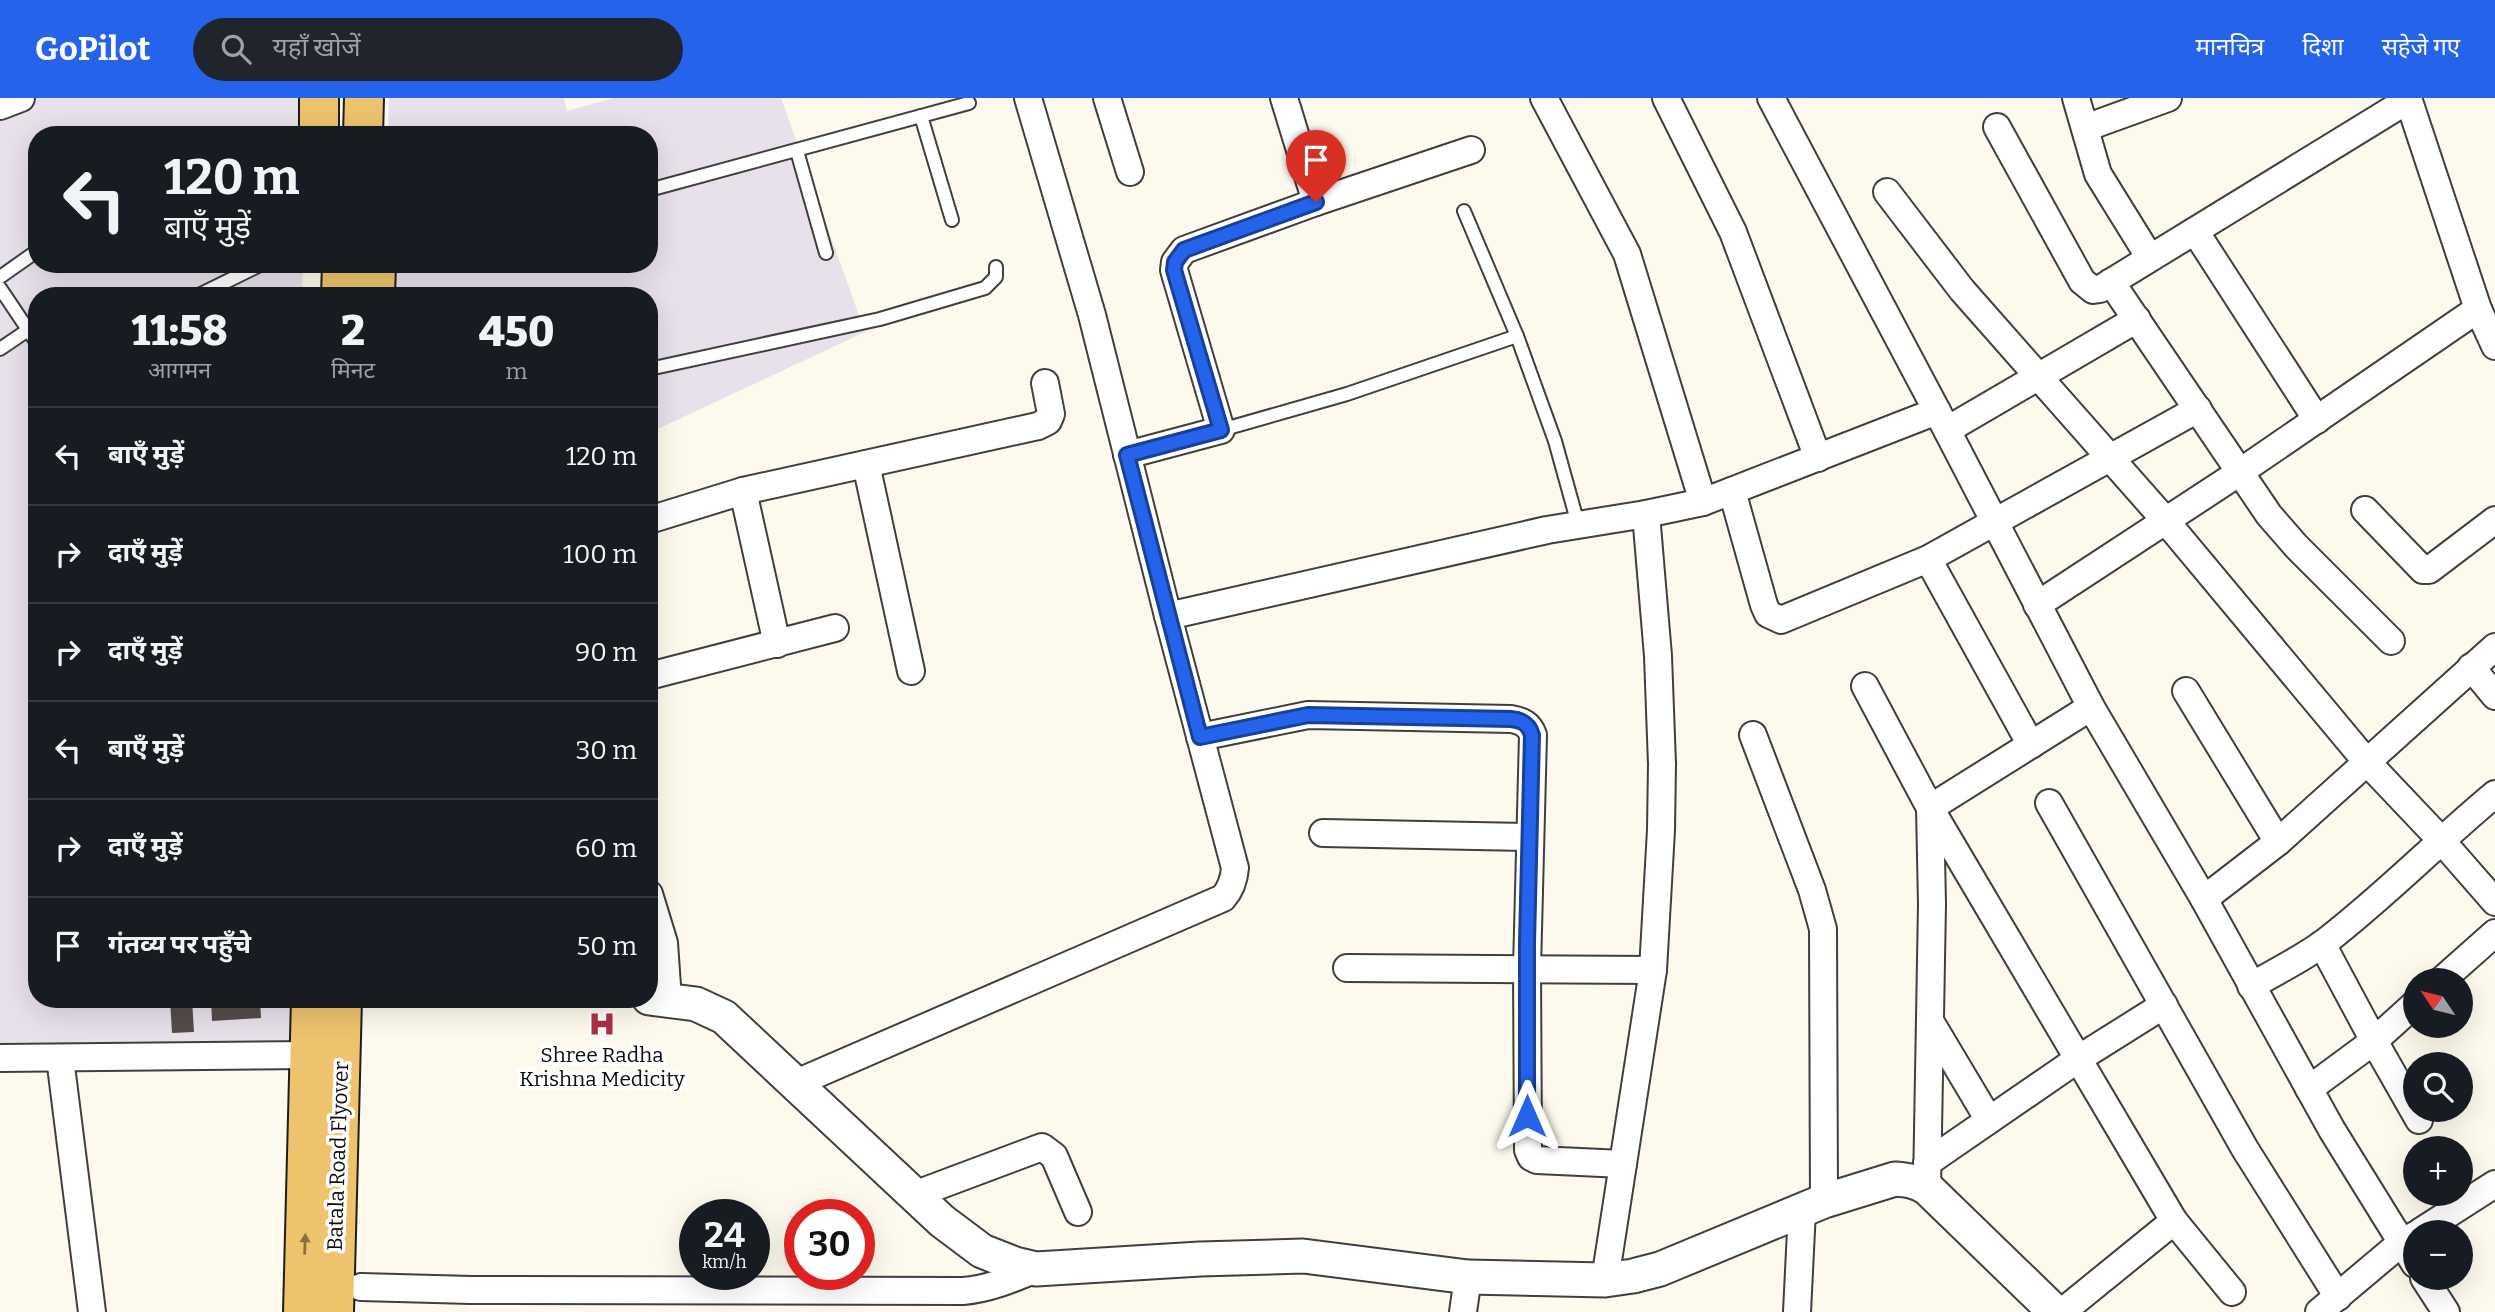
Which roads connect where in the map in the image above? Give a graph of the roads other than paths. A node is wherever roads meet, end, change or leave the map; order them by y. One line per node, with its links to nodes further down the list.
1 (21, 98): 16 (street)
2 (319, 98): 18 (main road)
3 (345, 98): 19 (main road)
4 (364, 98): 20 (main road)
5 (379, 98): 21 (main road)
6 (1028, 98): 54 (street)
7 (1107, 98): 26 (street)
8 (1284, 98): 29 (street)
9 (1544, 98): 61 (street)
10 (1666, 98): 55 (street)
11 (1771, 98): 51 (street)
12 (2076, 98): 23 (street)
13 (2164, 99): 23 (street)
14 (2408, 99): 32 (street); 43 (street)
15 (969, 103): 17 (lane)
16 (0, 106)
17 (921, 116): 25 (lane); 31 (lane)
18 (319, 126)
19 (344, 126)
20 (363, 126)
21 (378, 126)
22 (1997, 127): 39 (street)
23 (2085, 128): 35 (street)
24 (1471, 150): 29 (street)
25 (797, 151): 27 (lane); 33 (lane)
26 (1130, 172)
27 (658, 188)
28 (1887, 192): 48 (street)
29 (1316, 202): 53 (street)
30 (1464, 211): 45 (lane)
31 (952, 220)
32 (2194, 231): 35 (street); 52 (street)
33 (826, 253)
34 (28, 257): 38 (lane)
35 (2150, 258): 39 (street)
36 (996, 267): 47 (lane)
37 (243, 273): 40 (lane)
38 (0, 277)
39 (2111, 282): 42 (street)
40 (215, 287)
41 (0, 288): 44 (lane)
42 (2137, 319): 48 (street); 50 (street)
43 (2488, 324): 52 (street)
44 (28, 330): 46 (lane)
45 (1517, 335): 53 (lane); 67 (lane)
46 (0, 349)
47 (658, 367)
48 (2040, 376): 51 (street); 56 (street)
49 (1045, 383): 57 (street)
50 (2198, 409): 56 (street); 58 (street)
51 (1942, 421): 55 (street); 68 (street)
52 (2317, 421): 58 (street)
53 (1221, 430): 54 (street)
54 (1127, 455): 71 (street)
55 (1818, 458): 60 (street)
56 (2111, 458): 65 (street); 68 (street)
57 (866, 464): 59 (street); 77 (street)
58 (2240, 472): 65 (street); 73 (street)
59 (743, 491): 64 (street); 74 (street)
60 (1732, 491): 61 (street); 69 (street)
61 (1703, 502): 63 (street)
62 (2365, 510): 66 (street)
63 (1646, 514): 67 (street); 102 (street)
64 (658, 517)
65 (2165, 520): 70 (street); 86 (street)
66 (2495, 520)
67 (1578, 524): 71 (street)
68 (1994, 524): 69 (street); 70 (street)
69 (1928, 559): 85 (street)
70 (2037, 605): 82 (street)
71 (1168, 616): 84 (street)
72 (835, 628): 74 (street)
73 (2390, 641)
74 (778, 644): 78 (street)
75 (2495, 647): 76 (street)
76 (2471, 667): 81 (street); 86 (street)
77 (911, 671)
78 (658, 674)
79 (1865, 686): 89 (street)
80 (2186, 691): 93 (street)
81 (2495, 696)
82 (2091, 707): 85 (street); 94 (street)
83 (1753, 735): 124 (street)
84 (1200, 737): 91 (street); 116 (street)
85 (2031, 745): 89 (street)
86 (2366, 761): 92 (street); 93 (street)
87 (2495, 794): 92 (street)
88 (2049, 803): 105 (street)
89 (1930, 808): 110 (street); 115 (street)
90 (1323, 833): 91 (street)
91 (1529, 837): 101 (street)
92 (2440, 839): 95 (street); 98 (street)
93 (2278, 842): 94 (street)
94 (2204, 900): 103 (street)
95 (2495, 902)
96 (658, 923): 104 (street)
97 (2495, 933): 100 (street)
98 (2322, 944): 103 (street); 111 (street)
99 (1348, 968): 101 (street)
100 (2456, 968)
101 (1527, 969): 102 (street); 120 (street)
102 (1653, 970): 120 (street)
103 (2251, 986): 117 (street)
104 (659, 999): 116 (street)
105 (2164, 1005): 115 (street); 137 (street)
106 (312, 1008): 112 (main road)
107 (342, 1008): 136 (main road, Batala Road Flyover)
108 (365, 1008): 136 (main road)
109 (2403, 1015): 111 (street)
110 (1930, 1021): 119 (street); 121 (street)
111 (2374, 1041): 117 (street); 118 (street)
112 (311, 1055): 114 (street); 139 (main road, one-way to 112)
113 (0, 1058): 114 (street)
114 (70, 1058): 138 (street)
115 (2078, 1059): 119 (street); 127 (street)
116 (793, 1084): 123 (street)
117 (2309, 1089): 128 (street)
118 (2403, 1092)
119 (1989, 1120): 121 (street)
120 (1623, 1164): 132 (street)
121 (1927, 1175): 124 (street); 142 (street)
122 (2495, 1184): 126 (street)
123 (914, 1195): 125 (street); 130 (street)
124 (1813, 1206): 132 (street); 141 (street)
125 (1078, 1212)
126 (2446, 1220)
127 (2174, 1221): 134 (street); 143 (street)
128 (2403, 1229)
129 (2403, 1251): 137 (street)
130 (1036, 1269): 131 (street); 135 (street)
131 (1468, 1278): 132 (street); 140 (street)
132 (1605, 1280)
133 (2432, 1290): 144 (street)
134 (2232, 1292)
135 (777, 1301): 136 (street)
136 (352, 1304)
137 (2328, 1307)
138 (92, 1312)
139 (303, 1312)
140 (1463, 1312)
141 (1797, 1312)
142 (2055, 1312)
143 (2062, 1312)
144 (2446, 1312)

